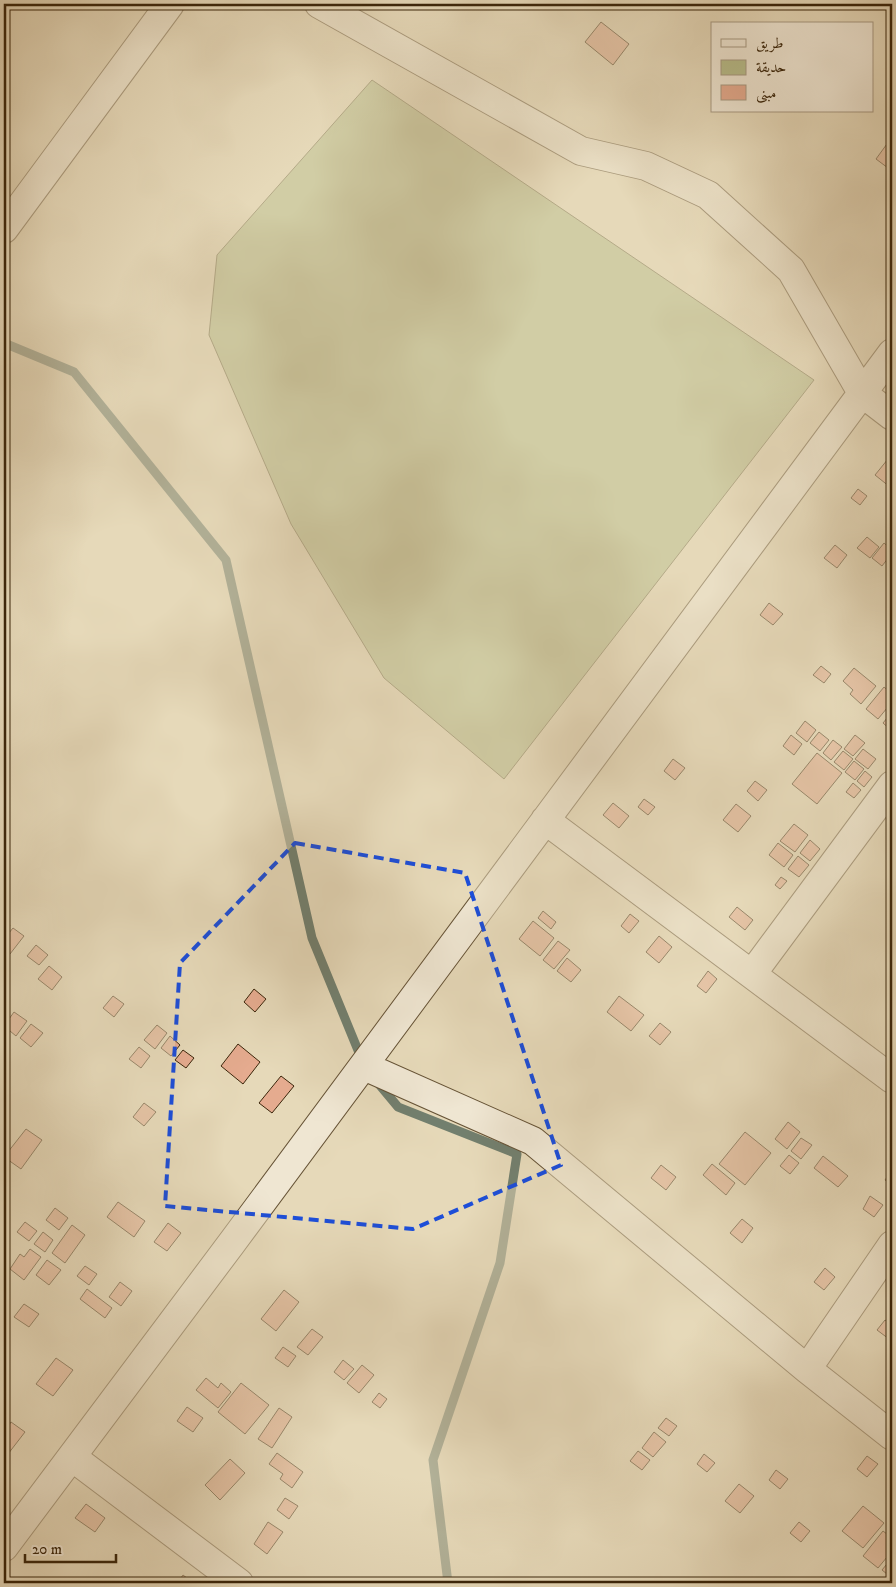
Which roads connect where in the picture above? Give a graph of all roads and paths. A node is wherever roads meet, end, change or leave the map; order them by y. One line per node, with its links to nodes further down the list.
1 (170, 4): 3 (street)
2 (319, 4): 5 (street)
3 (4, 229)
4 (892, 353): 5 (street)
5 (862, 393): 6 (street); 8 (street)
6 (892, 416)
7 (892, 785): 9 (street)
8 (545, 820): 9 (street); 10 (street)
9 (752, 974): 11 (street)
10 (364, 1066): 13 (street); 15 (street)
11 (892, 1079)
12 (892, 1245): 13 (street)
13 (807, 1369): 14 (street)
14 (892, 1436)
15 (72, 1457): 16 (street); 17 (street)
16 (4, 1547)
17 (239, 1583)

